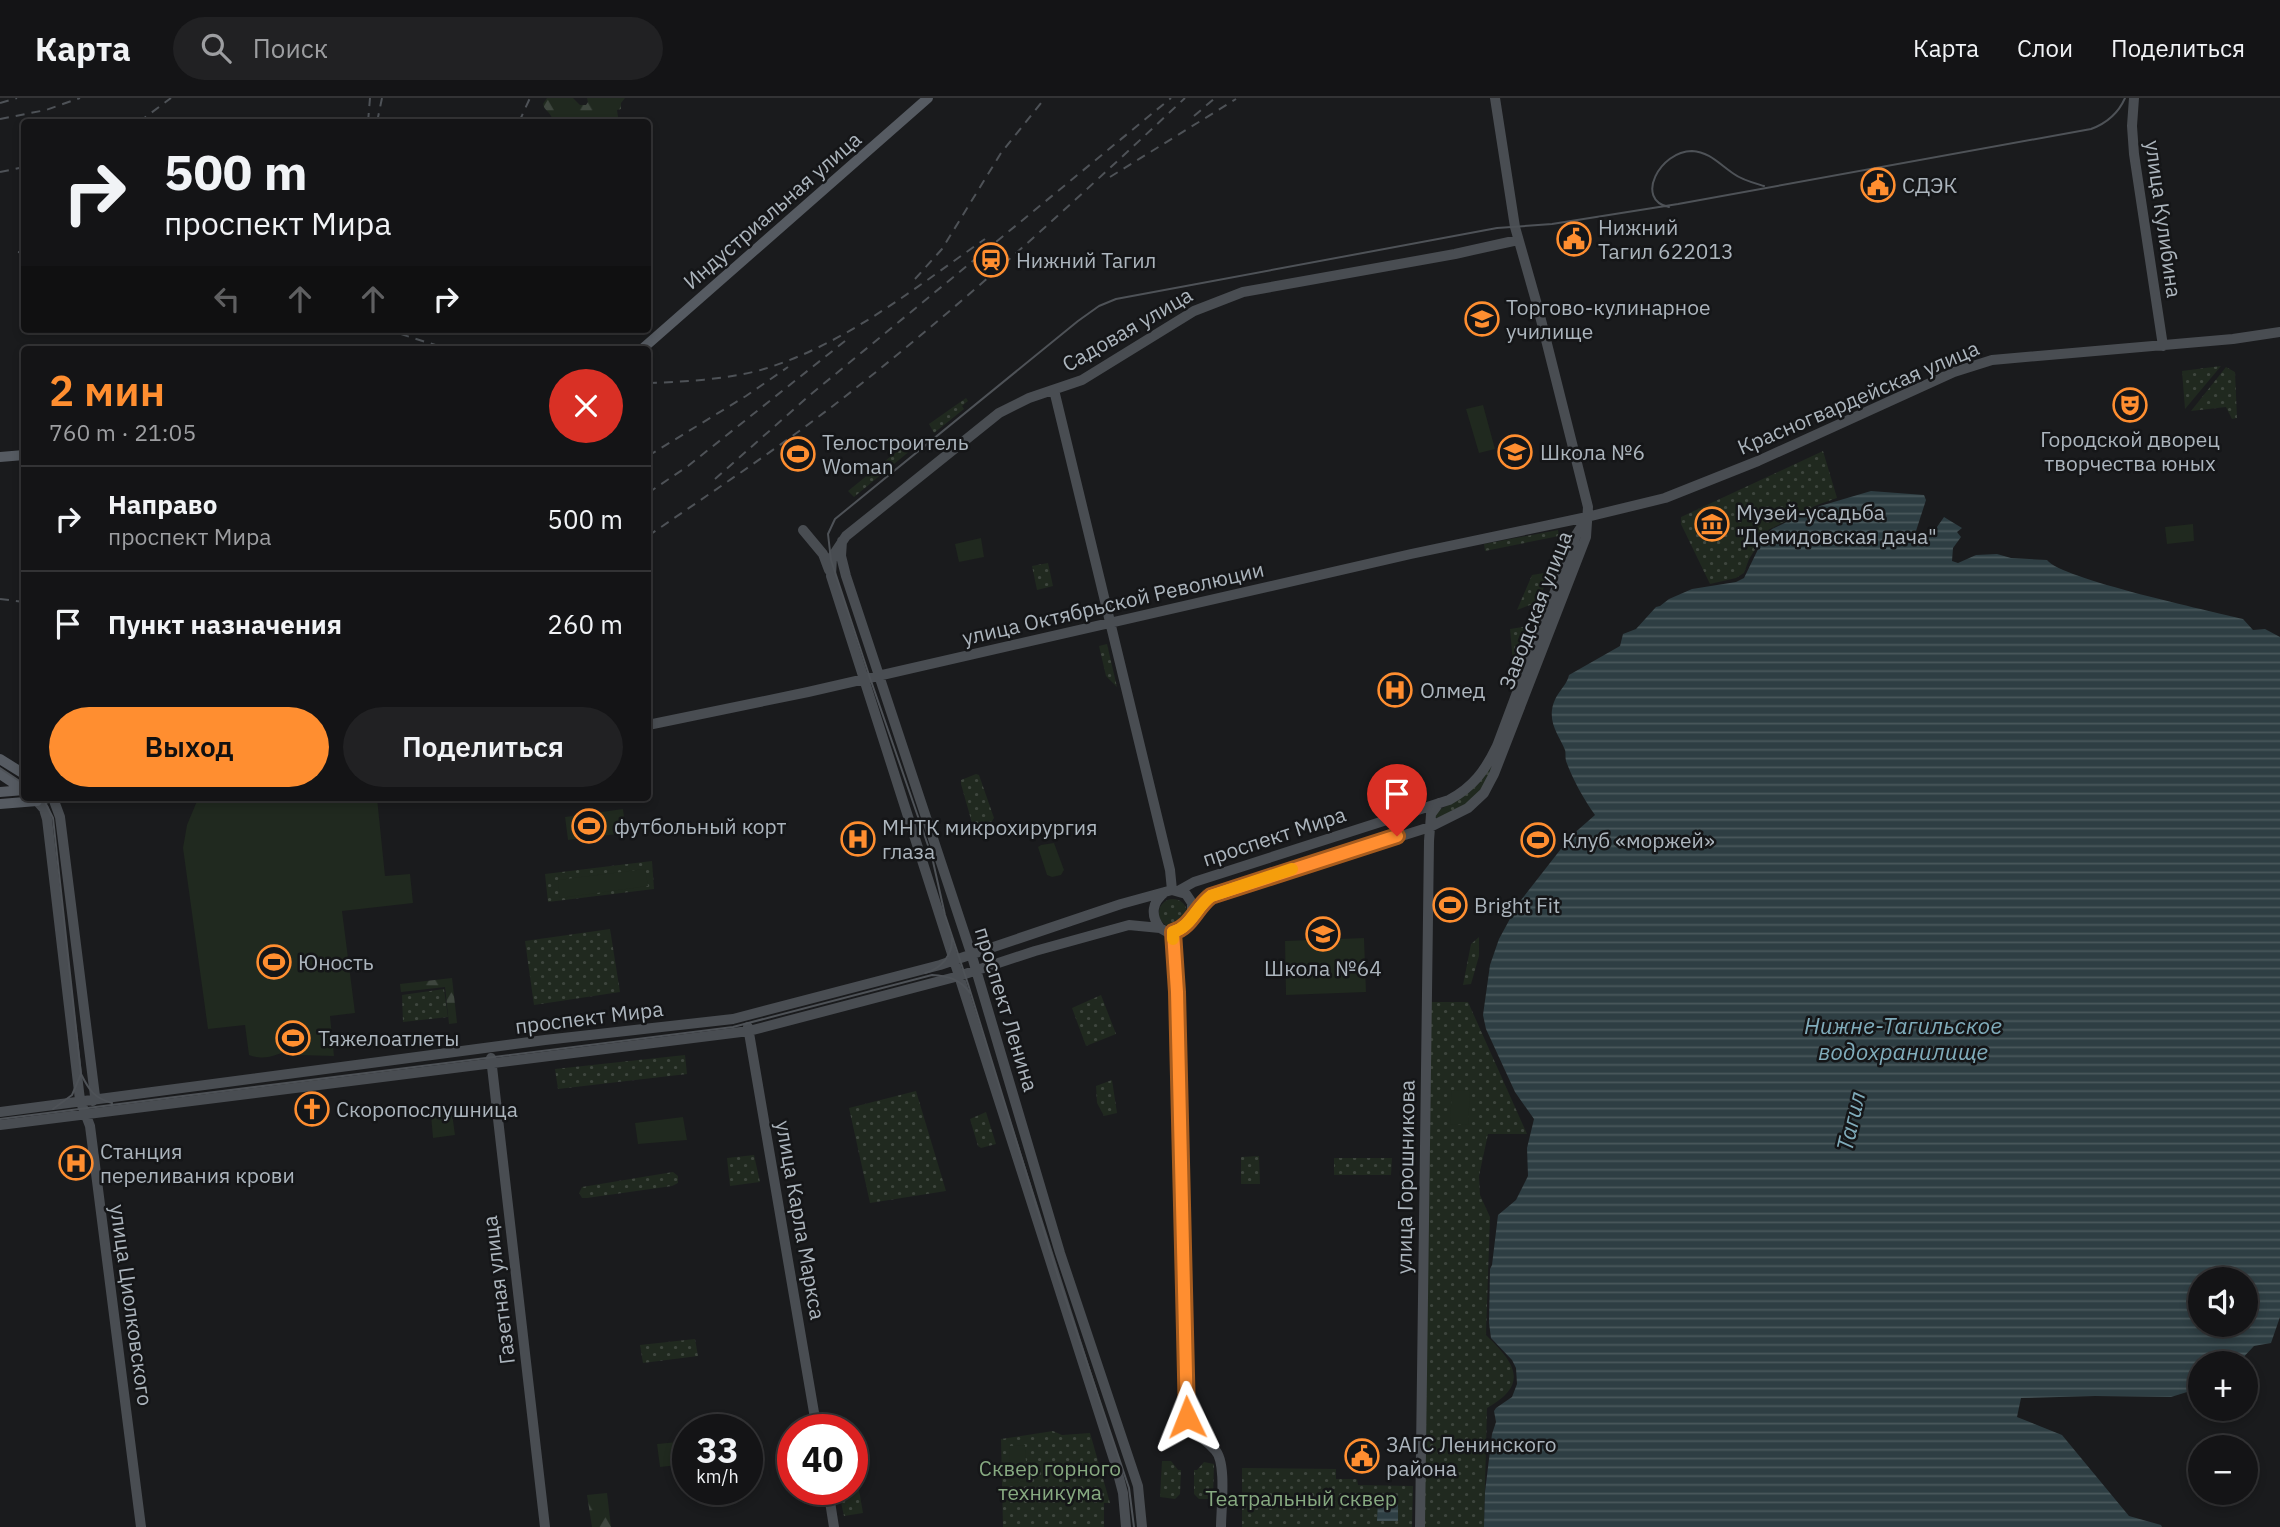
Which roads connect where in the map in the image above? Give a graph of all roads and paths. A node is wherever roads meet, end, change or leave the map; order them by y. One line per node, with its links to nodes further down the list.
1 (928, 98): 6 (main road, Индустриальная улица)
2 (1495, 98): 4 (main road, Заводская улица)
3 (2134, 98): 7 (main road, улица Кулибина)
4 (1518, 240): 8 (main road, Садовая улица); 11 (main road, Заводская улица)
5 (2280, 332): 7 (main road, Красногвардейская улица)
6 (646, 346)
7 (2163, 346): 11 (main road, Красногвардейская улица)
8 (1054, 390): 13 (main road, Садовая улица); 15 (main road)
9 (21, 455): 10 (main road)
10 (0, 457)
11 (1587, 517): 15 (main road, улица Октябрьской Революции); 25 (main road, Заводская улица); 26 (main road, Заводская улица)
12 (803, 530): 14 (main road, проспект Ленина)
13 (842, 541): 14 (main road); 16 (main road, проспект Ленина)
14 (831, 576): 17 (main road, проспект Ленина)
15 (1109, 623): 16 (main road, улица Октябрьской Революции); 33 (main road)
16 (880, 675): 17 (main road, улица Октябрьской Революции); 37 (main road, проспект Ленина)
17 (865, 679): 18 (main road, улица Октябрьской Революции); 38 (main road, проспект Ленина)
18 (651, 724)
19 (0, 759): 20 (main road)
20 (21, 772)
21 (0, 774): 22 (main road)
22 (21, 788)
23 (21, 790): 24 (main road)
24 (0, 792)
25 (1462, 793): 30 (main road, проспект Мира)
26 (1484, 793): 32 (main road, проспект Мира)
27 (28, 801): 31 (main road)
28 (46, 801): 46 (main road, улица Циолковского)
29 (48, 801): 45 (main road)
30 (1438, 803): 32 (main road, улица Горошникова); 33 (main road, проспект Мира)
31 (0, 804)
32 (1430, 827): 34 (main road, проспект Мира); 58 (main road, улица Горошникова)
33 (1172, 891): 34 (main road); 35 (main road); 37 (main road, проспект Мира)
34 (1192, 918): 36 (main road)
35 (1160, 928): 36 (main road); 39 (main road, проспект Мира)
36 (1173, 932): 57 (main road)
37 (971, 953): 38 (main road, проспект Мира); 39 (main road, проспект Ленина)
38 (954, 960): 40 (main road, проспект Ленина); 41 (main road, проспект Мира)
39 (976, 970): 40 (main road, проспект Мира); 56 (main road, проспект Ленина)
40 (960, 976): 42 (main road, проспект Мира); 55 (main road, проспект Ленина)
41 (746, 1017): 42 (main road, улица Карла Маркса); 43 (main road, проспект Мира)
42 (749, 1031): 44 (main road, проспект Мира); 50 (main road, улица Карла Маркса)
43 (490, 1048): 44 (main road, Газетная улица); 45 (main road, проспект Мира)
44 (492, 1063): 48 (main road, проспект Мира); 53 (main road, Газетная улица)
45 (95, 1098): 46 (main road, проспект Мира); 48 (main road)
46 (80, 1100): 47 (main road, проспект Мира); 48 (main road, улица Циолковского)
47 (0, 1112)
48 (87, 1115): 49 (main road, проспект Мира); 52 (main road, улица Циолковского)
49 (0, 1125)
50 (814, 1414)
51 (831, 1505): 54 (main road)
52 (141, 1527)
53 (545, 1527)
54 (834, 1527)
55 (1126, 1527)
56 (1142, 1527)
57 (1221, 1527)
58 (1420, 1527)

